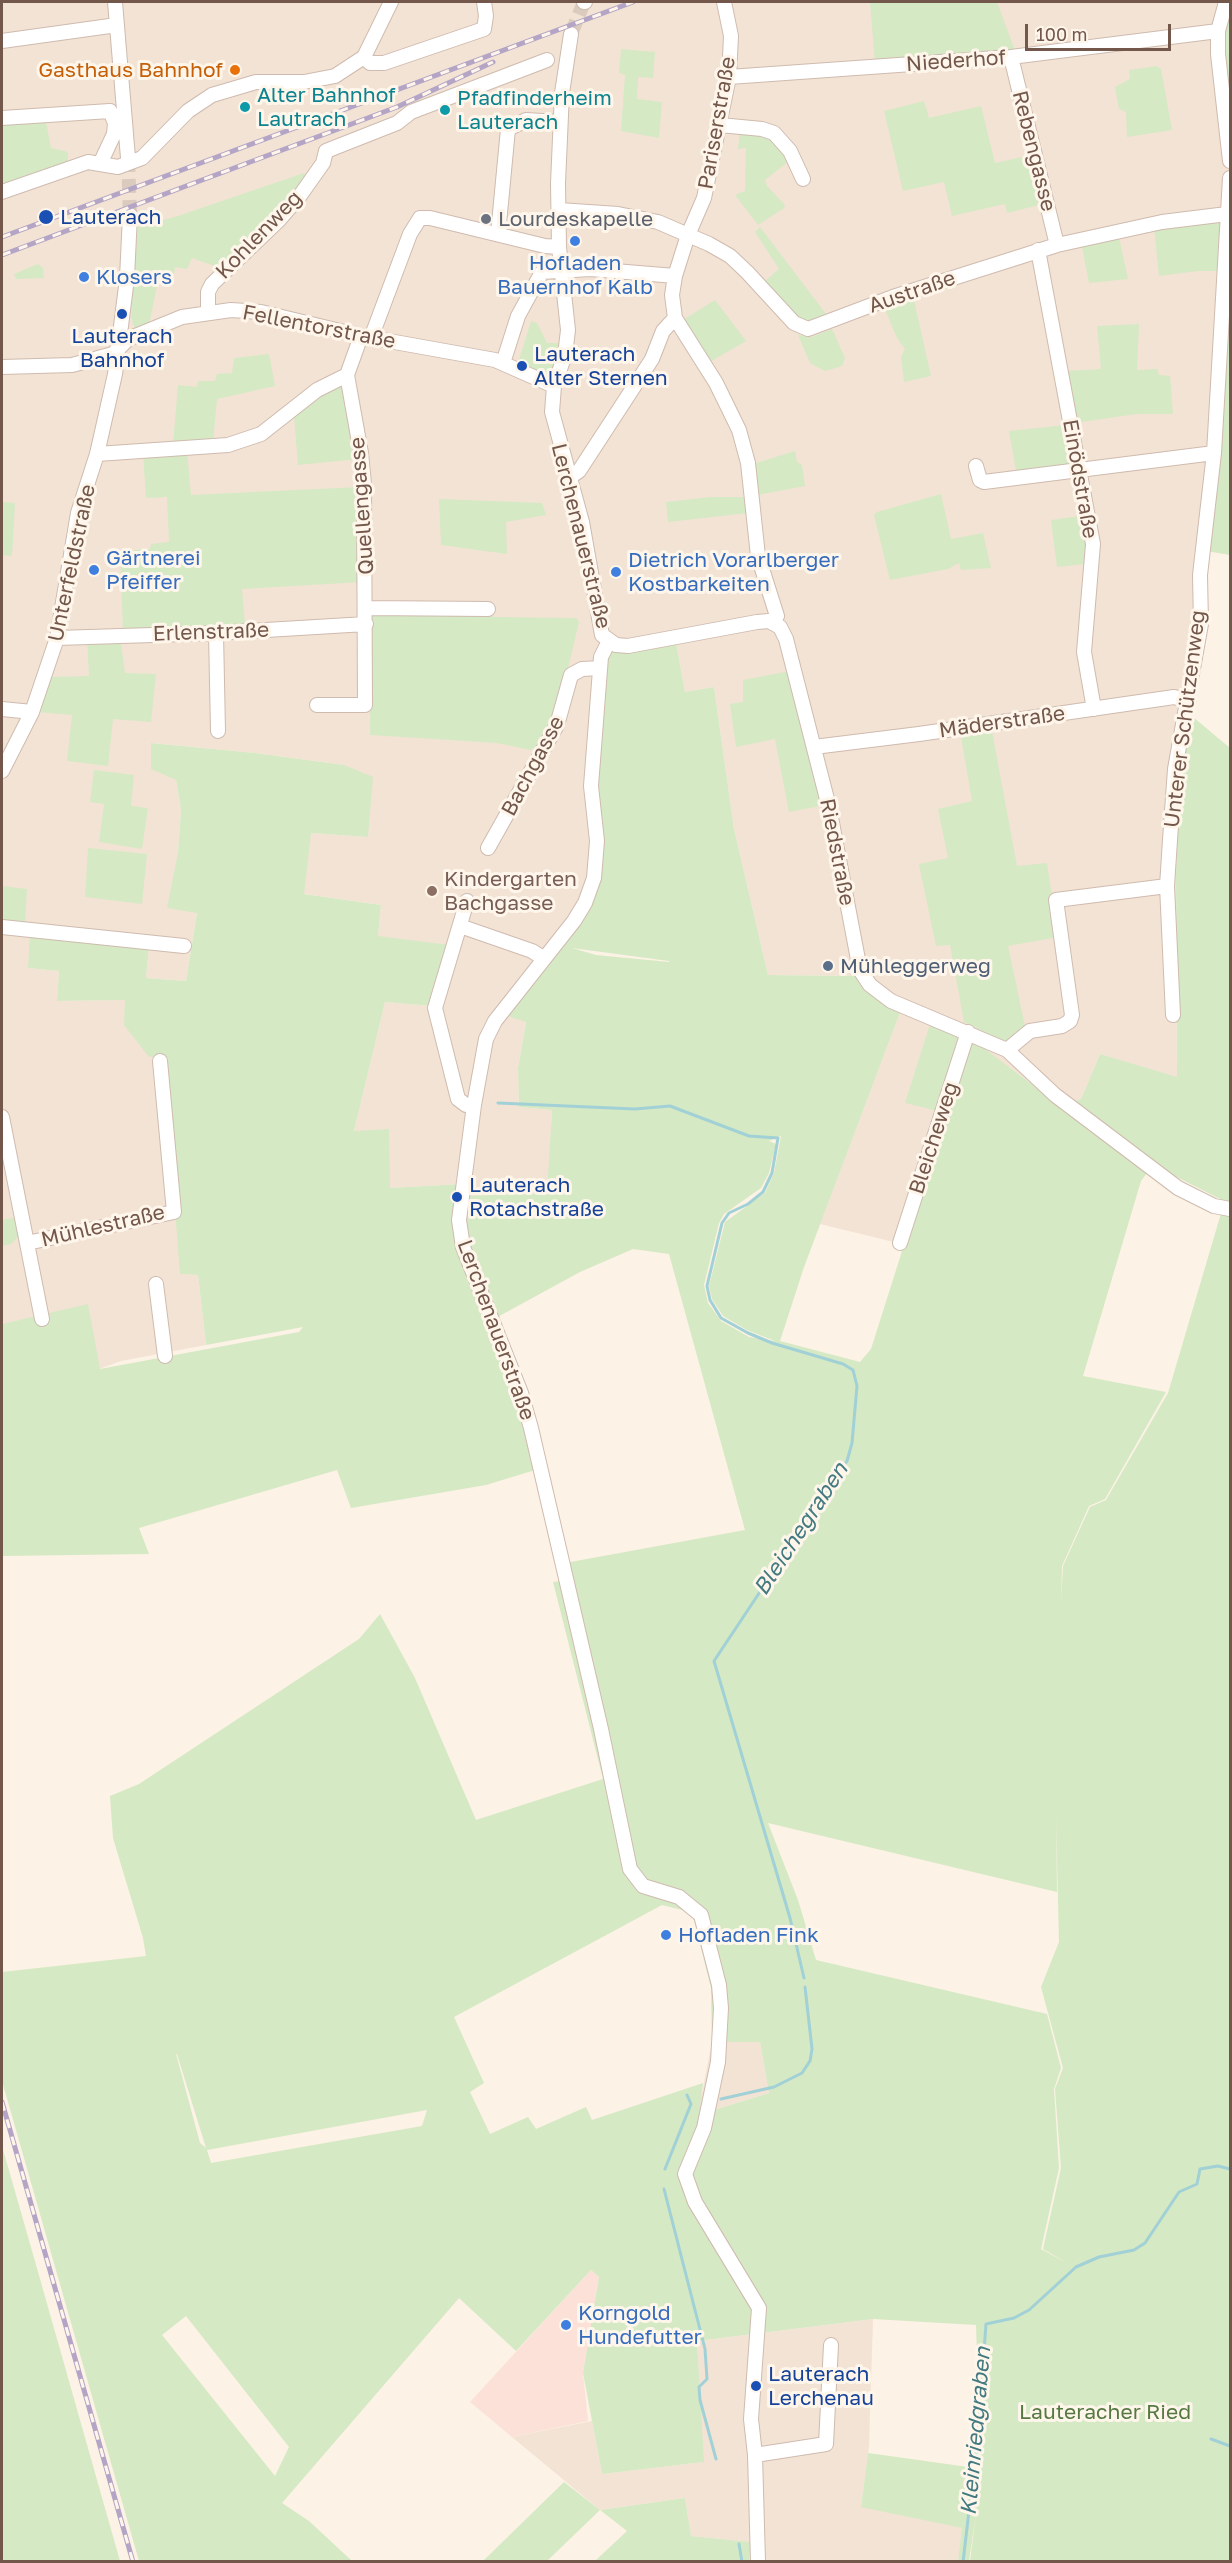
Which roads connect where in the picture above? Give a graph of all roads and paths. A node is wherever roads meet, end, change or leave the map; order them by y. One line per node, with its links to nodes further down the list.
1 (115, 2): 6 (street)
2 (391, 2): 10 (street)
3 (484, 2): 10 (street)
4 (724, 2): 13 (street, Pariserstraße)
5 (1226, 2): 7 (street)
6 (117, 25): 9 (street); 17 (street)
7 (1218, 31): 11 (street, Niederhof); 18 (street)
8 (571, 34): 15 (street, Lerchenauerstraße)
9 (2, 41)
10 (364, 57): 19 (street)
11 (1011, 57): 13 (street, Niederhof); 28 (street, Rebengasse)
12 (547, 60): 34 (street, Kohlenweg)
13 (729, 77): 16 (street, Pariserstraße)
14 (2, 118): 19 (street)
15 (560, 122): 23 (street, Lerchenauerstraße); 26 (street)
16 (720, 125): 21 (street); 27 (street, Pariserstraße)
17 (128, 158)
18 (1230, 161)
19 (100, 164): 22 (street)
20 (1230, 177): 24 (street)
21 (803, 179)
22 (2, 192)
23 (559, 210): 27 (street, Austraße); 29 (street, Lerchenauerstraße)
24 (1227, 214): 28 (street, Austraße); 33 (street)
25 (130, 215): 37 (street, Unterfeldstraße)
26 (498, 234): 29 (street); 36 (street)
27 (688, 235): 30 (street, Austraße); 32 (street, Pariserstraße)
28 (1057, 245): 30 (street, Austraße)
29 (559, 247): 31 (street, Lerchenauerstraße)
30 (1038, 250): 45 (street, Einödstraße)
31 (562, 270): 32 (street); 38 (street); 41 (street, Lerchenauerstraße)
32 (675, 276): 35 (street, Pariserstraße)
33 (1227, 281): 42 (street, Unterer Schützenweg)
34 (208, 312): 36 (street, Fellentorstraße); 37 (street, Fellentorstraße)
35 (675, 318): 46 (street); 49 (street, Riedstraße)
36 (366, 337): 38 (street, Fellentorstraße); 40 (street)
37 (119, 348): 39 (street, Fellentorstraße); 43 (street, Unterfeldstraße)
38 (503, 363): 41 (street, Fellentorstraße)
39 (2, 367)
40 (347, 375): 43 (street); 47 (street, Quellengasse)
41 (554, 386): 46 (street, Lerchenauerstraße)
42 (1214, 453): 45 (street); 55 (street, Unterer Schützenweg)
43 (97, 454): 52 (street, Unterfeldstraße)
44 (976, 466): 45 (street)
45 (1080, 469): 58 (street, Einödstraße)
46 (570, 477): 53 (street, Lerchenauerstraße)
47 (367, 608): 48 (street); 50 (street, Quellengasse)
48 (488, 609)
49 (773, 623): 53 (street); 61 (street, Riedstraße)
50 (366, 624): 51 (street, Erlenstraße); 56 (street, Quellengasse)
51 (216, 633): 52 (street, Erlenstraße); 60 (street)
52 (57, 638): 59 (street, Unterfeldstraße)
53 (609, 641): 54 (street, Lerchenauerstraße)
54 (600, 668): 63 (street, Bachgasse); 69 (street, Lerchenauerstraße)
55 (1189, 701): 58 (street, Mäderstraße); 64 (street, Unterer Schützenweg)
56 (317, 705)
57 (2, 709): 59 (street)
58 (1094, 709): 61 (street, Mäderstraße)
59 (32, 712): 62 (street, Unterfeldstraße)
60 (218, 731)
61 (814, 747): 71 (street, Riedstraße)
62 (2, 771)
63 (488, 848)
64 (1167, 886): 70 (street, Unterer Schützenweg); 72 (street)
65 (467, 901): 66 (street)
66 (460, 926): 69 (street); 74 (street)
67 (2, 927): 68 (street)
68 (184, 946)
69 (543, 958): 74 (street, Lerchenauerstraße)
70 (1173, 1015)
71 (968, 1032): 72 (street, Riedstraße); 78 (street, Bleicheweg)
72 (1006, 1050): 76 (street, Riedstraße)
73 (160, 1061): 77 (street, Mühlestraße)
74 (474, 1105): 83 (street, Lerchenauerstraße)
75 (2, 1117): 77 (street)
76 (1230, 1209)
77 (27, 1243): 80 (street)
78 (900, 1244)
79 (156, 1284): 81 (street)
80 (42, 1319)
81 (165, 1356)
82 (831, 2345): 83 (street)
83 (755, 2454): 84 (street, Lerchenauerstraße)
84 (758, 2562)

